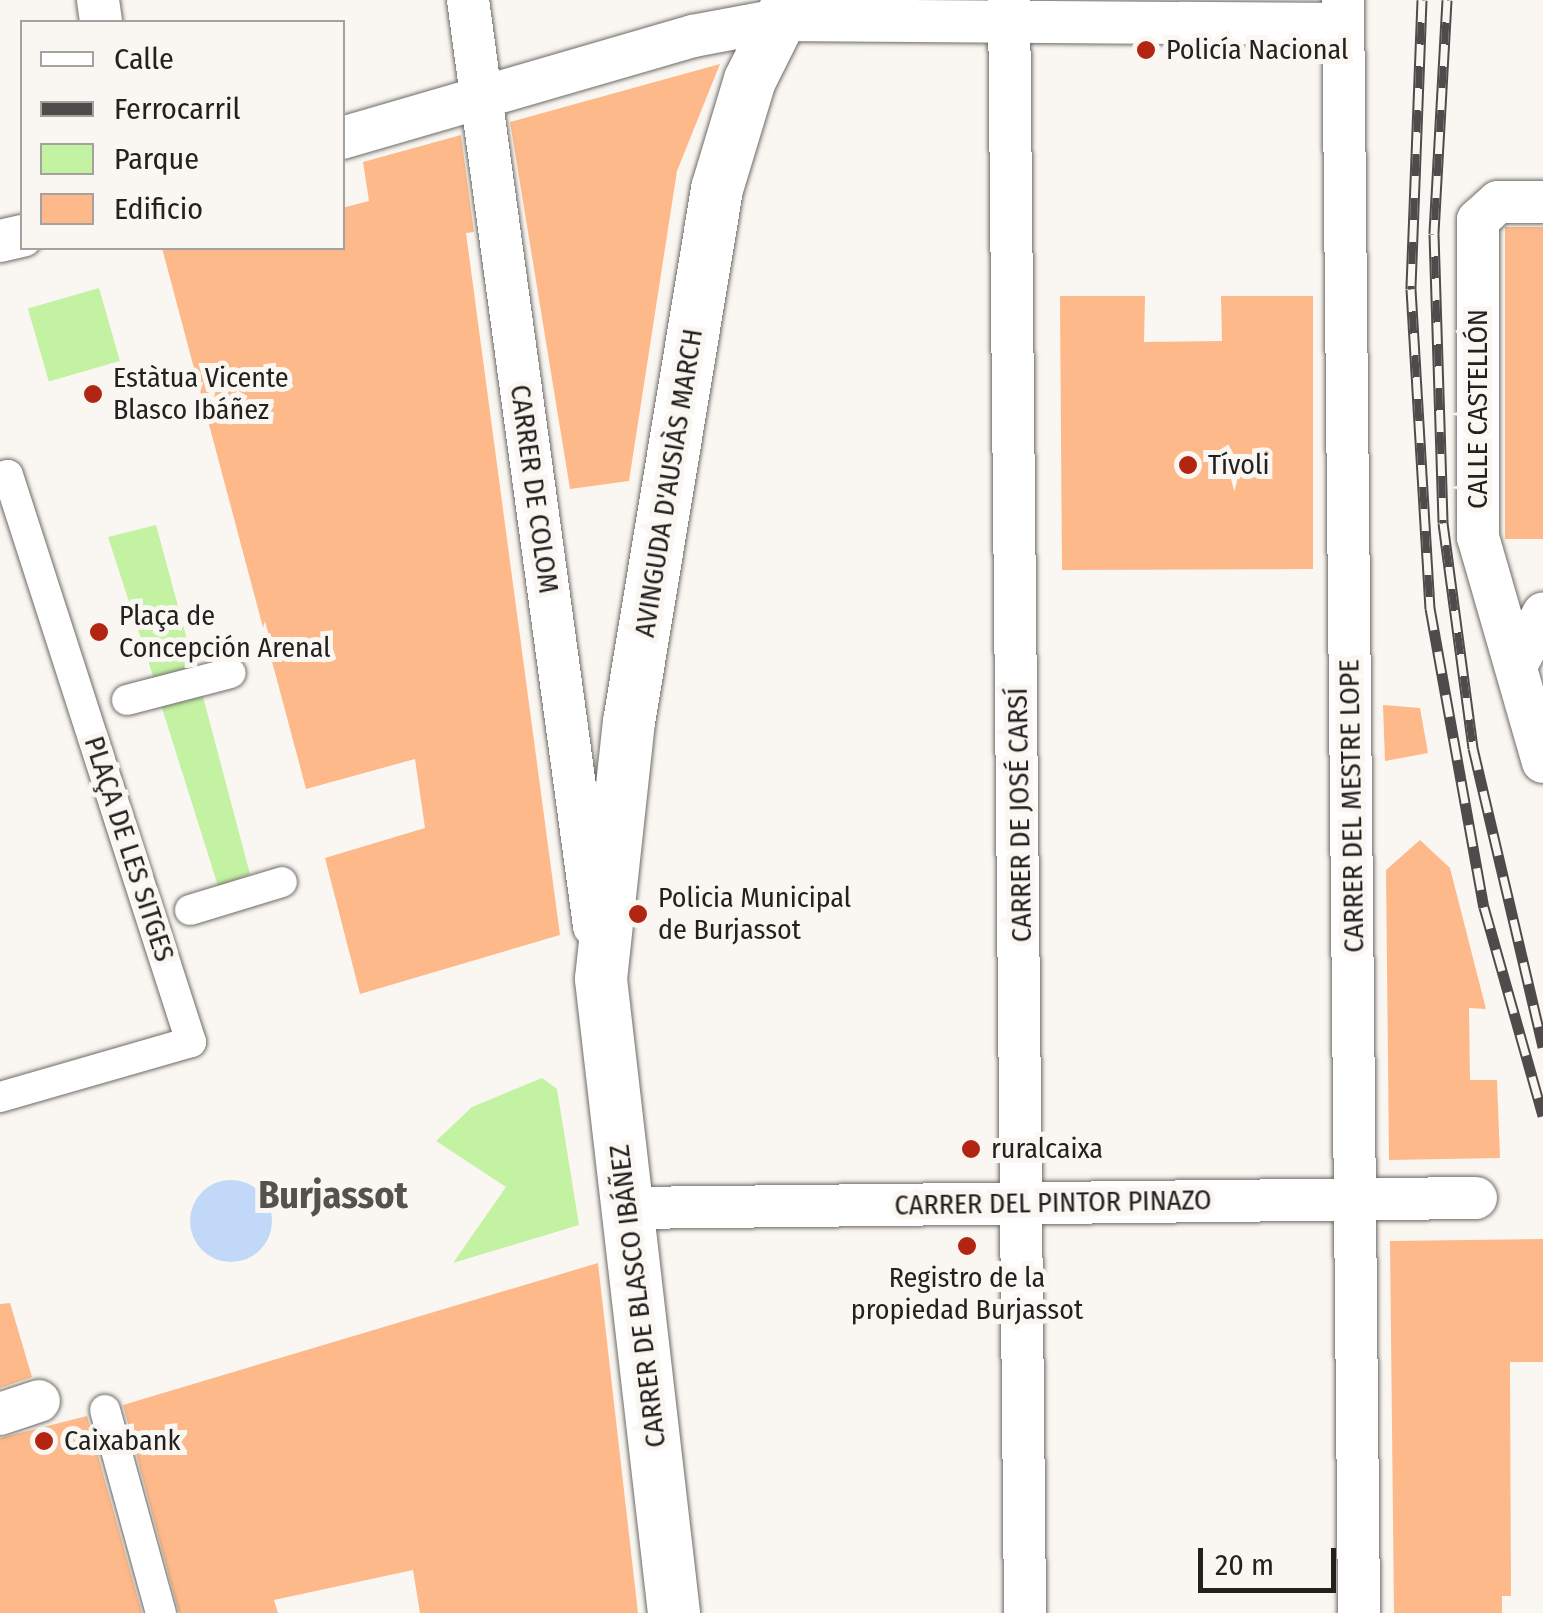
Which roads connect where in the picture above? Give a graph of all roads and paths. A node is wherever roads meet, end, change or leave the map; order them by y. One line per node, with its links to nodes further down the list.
1 (468, 0): 5 (street, CARRER DE COLOM)
2 (1009, 8): 3 (street); 4 (street); 20 (street, CARRER DE JOSÉ CARSÍ)
3 (784, 10): 5 (street); 16 (street, AVINGUDA D'AUSIÀS MARCH)
4 (1343, 12): 19 (street, CARRER DEL MESTRE LOPE)
5 (480, 96): 6 (street); 16 (street, CARRER DE COLOM)
6 (345, 137)
7 (1543, 202): 10 (street, CALLE CASTELLÓN)
8 (0, 477): 17 (street, PLAÇA DE LES SITGES)
9 (1543, 614): 10 (street)
10 (1516, 666): 13 (street, CALLE CASTELLÓN)
11 (231, 673): 12 (street)
12 (127, 700)
13 (1543, 762)
14 (282, 882): 15 (street)
15 (190, 910)
16 (601, 979): 21 (street, CARRER DE BLASCO IBÁÑEZ)
17 (0, 1097)
18 (1476, 1198): 19 (street, CARRER DEL PINTOR PINAZO)
19 (1356, 1200): 20 (street, CARRER DEL PINTOR PINAZO); 26 (street, CARRER DEL MESTRE LOPE)
20 (1025, 1204): 21 (street, CARRER DEL PINTOR PINAZO); 25 (street, CARRER DE JOSÉ CARSÍ)
21 (629, 1208): 24 (street, CARRER DE BLASCO IBÁÑEZ)
22 (106, 1410): 23 (street)
23 (161, 1613)
24 (674, 1613)
25 (1025, 1613)
26 (1359, 1613)

